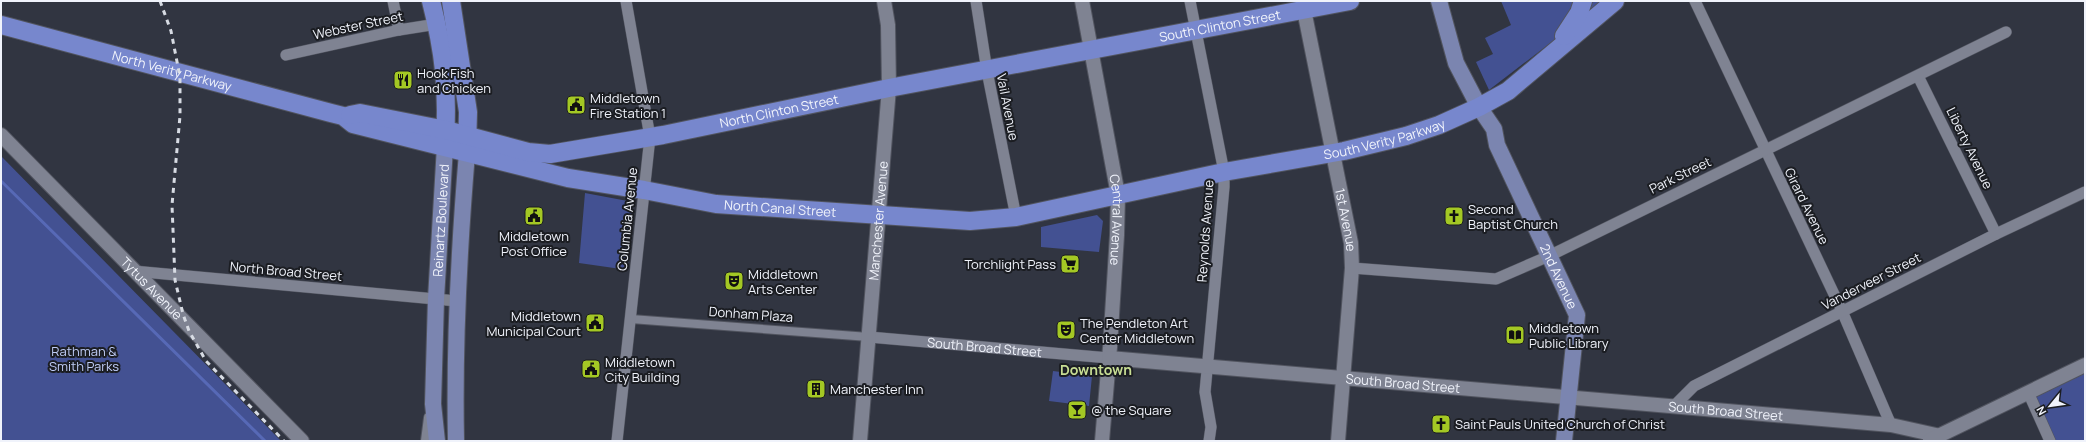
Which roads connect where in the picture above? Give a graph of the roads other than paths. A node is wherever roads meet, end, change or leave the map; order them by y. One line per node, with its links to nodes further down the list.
1 (393, 1): 17 (street)
2 (432, 1): 15 (main road, Reinartz Boulevard)
3 (451, 1): 30 (main road, Reinartz Boulevard)
4 (626, 1): 28 (street, Columbia Avenue)
5 (884, 1): 25 (street, Manchester Avenue)
6 (976, 1): 23 (street, Vail Avenue)
7 (1082, 1): 21 (street, Central Avenue)
8 (1190, 1): 18 (street, Reynolds Avenue)
9 (1350, 1): 14 (main road, South Clinton Street)
10 (1439, 1): 26 (main road, 2nd Avenue)
11 (1583, 1): 20 (main road)
12 (1615, 1): 20 (main road, South Verity Parkway)
13 (1695, 1): 31 (street, Girard Avenue)
14 (1304, 5): 18 (main road, South Clinton Street); 32 (street, 1st Avenue)
15 (437, 24): 17 (street, Webster Street); 29 (main road, Reinartz Boulevard)
16 (1, 25): 29 (main road, North Verity Parkway)
17 (398, 30): 22 (street, Webster Street)
18 (1196, 30): 21 (main road, South Clinton Street); 33 (street, Reynolds Avenue)
19 (2006, 32): 24 (street, Park Street)
20 (1557, 49): 26 (main road, South Verity Parkway)
21 (1091, 51): 23 (main road, North Clinton Street); 36 (street, Central Avenue)
22 (286, 55)
23 (987, 71): 25 (main road, North Clinton Street); 38 (street, Vail Avenue)
24 (1918, 76): 31 (street, Park Street); 39 (street, Liberty Avenue)
25 (889, 88): 28 (main road, North Clinton Street); 37 (street, Manchester Avenue)
26 (1479, 107): 32 (main road, South Verity Parkway); 40 (main road, 2nd Avenue)
27 (1, 135): 42 (street, Tytus Avenue)
28 (650, 137): 30 (main road, North Clinton Street); 34 (street, Columbia Avenue)
29 (446, 138): 30 (main road, North Canal Street); 43 (main road, Reinartz Boulevard)
30 (467, 145): 34 (main road, North Canal Street); 44 (main road, Reinartz Boulevard)
31 (1764, 150): 40 (street, Park Street); 45 (street, Girard Avenue)
32 (1332, 152): 33 (main road, South Verity Parkway); 41 (street, 1st Avenue)
33 (1224, 172): 36 (main road, South Verity Parkway); 50 (street, Reynolds Avenue)
34 (644, 190): 37 (main road, North Canal Street); 46 (street, Columbia Avenue)
35 (2085, 192): 39 (street, Vanderveer Street)
36 (1118, 195): 38 (main road, North Canal Street); 48 (street, Central Avenue)
37 (879, 215): 38 (main road, North Canal Street); 47 (street, Manchester Avenue)
38 (1016, 217)
39 (1996, 234): 45 (street, Vanderveer Street)
40 (1549, 256): 41 (street, Park Street); 53 (main road, 2nd Avenue)
41 (1352, 268): 51 (street, 1st Avenue)
42 (133, 271): 43 (street, North Broad Street); 58 (street, Tytus Avenue)
43 (436, 299): 44 (street); 54 (main road, Reinartz Boulevard)
44 (457, 301): 61 (main road, Reinartz Boulevard)
45 (1842, 311): 55 (street, Vanderveer Street); 56 (street, Girard Avenue)
46 (631, 318): 47 (street, Donham Plaza); 62 (street, Columbia Avenue)
47 (869, 337): 48 (street, South Broad Street); 63 (street, Manchester Avenue)
48 (1109, 358): 50 (street, South Broad Street); 64 (street, Central Avenue)
49 (2085, 365): 52 (street)
50 (1208, 366): 51 (street, South Broad Street); 65 (street, Reynolds Avenue)
51 (1344, 378): 53 (street, South Broad Street); 66 (street, 1st Avenue)
52 (2028, 392): 57 (street); 68 (street)
53 (1568, 397): 55 (street, South Broad Street); 67 (main road, 2nd Avenue)
54 (433, 404): 59 (street); 60 (main road, Reinartz Boulevard)
55 (1675, 405): 56 (street, South Broad Street)
56 (1891, 424): 57 (street, South Broad Street)
57 (1932, 438)
58 (302, 441)
59 (428, 441)
60 (437, 441)
61 (456, 441)
62 (617, 441)
63 (860, 441)
64 (1102, 441)
65 (1209, 441)
66 (1338, 441)
67 (1564, 441)
68 (2050, 441)

